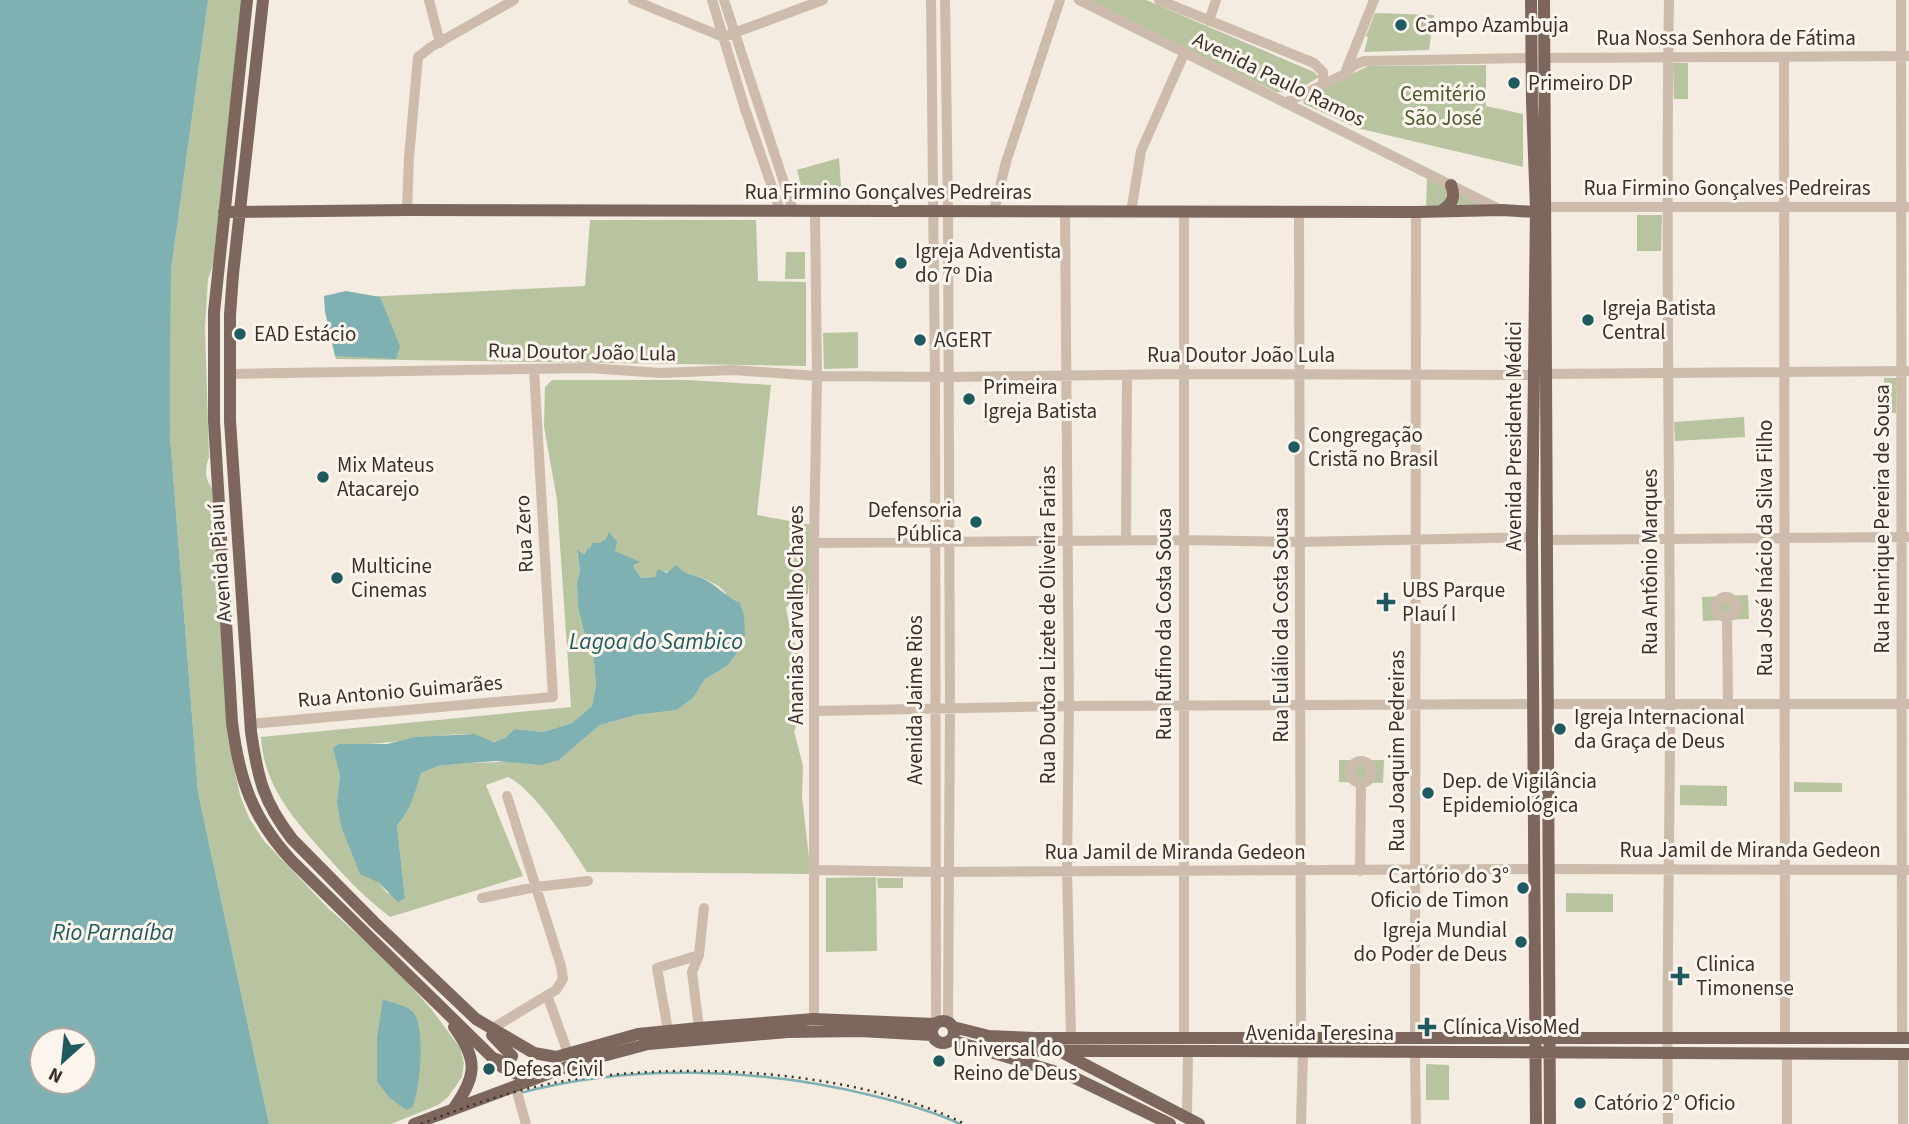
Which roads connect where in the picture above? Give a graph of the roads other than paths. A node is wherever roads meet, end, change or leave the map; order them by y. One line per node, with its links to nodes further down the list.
1 (247, 0): 55 (main road, Avenida Piauí)
2 (263, 0): 49 (main road, Avenida Piauí)
3 (429, 0): 26 (street)
4 (514, 0): 26 (street)
5 (633, 0): 25 (street)
6 (712, 0): 25 (street)
7 (724, 0): 22 (street)
8 (823, 0): 20 (street)
9 (931, 0): 23 (street, Avenida Jaime Rios)
10 (945, 0): 24 (street, Avenida Jaime Rios)
11 (1060, 0): 52 (street)
12 (1079, 0): 27 (street, Avenida Paulo Ramos)
13 (1159, 0): 21 (street, Avenida Paulo Ramos)
14 (1216, 0): 21 (street)
15 (1374, 0): 33 (street)
16 (1531, 0): 29 (main road, Avenida Presidente Médici)
17 (1544, 0): 29 (main road, Avenida Presidente Médici)
18 (1669, 0): 30 (street, Rua Antônio Marques)
19 (1901, 0): 28 (street, Rua Henrique Pereira de Sousa)
20 (806, 3): 22 (street)
21 (1209, 22): 32 (street, Avenida Paulo Ramos)
22 (734, 33): 25 (street); 36 (street)
23 (931, 33): 24 (street); 38 (street, Avenida Jaime Rios)
24 (945, 33): 39 (street, Avenida Jaime Rios)
25 (723, 37): 37 (street)
26 (440, 43): 44 (street)
27 (1184, 54): 35 (street, Avenida Paulo Ramos); 57 (street)
28 (1905, 56): 31 (street, Rua Nossa Senhora de Fátima); 43 (street, Rua Henrique Pereira de Sousa)
29 (1537, 58): 30 (street, Rua Nossa Senhora de Fátima); 33 (street, Rua Nossa Senhora de Fátima); 48 (main road, Avenida Presidente Médici)
30 (1668, 58): 31 (street, Rua Nossa Senhora de Fátima); 41 (street, Rua Antônio Marques)
31 (1784, 58): 42 (street, Rua José Inácio da Silva Filho)
32 (1314, 63): 33 (street); 34 (street, Avenida Paulo Ramos)
33 (1345, 74): 34 (street, Rua Nossa Senhora de Fátima)
34 (1323, 85): 35 (street, Rua Nossa Senhora de Fátima)
35 (1285, 103): 40 (street, Avenida Paulo Ramos)
36 (759, 105): 37 (street); 45 (street)
37 (745, 109): 45 (street)
38 (932, 123): 39 (street); 50 (street, Avenida Jaime Rios)
39 (946, 123): 51 (street, Avenida Jaime Rios)
40 (1451, 185): 47 (street, Avenida Paulo Ramos); 54 (main road)
41 (1666, 206): 42 (street, Rua Firmino Gonçalves Pedreiras); 48 (street, Rua Firmino Gonçalves Pedreiras); 71 (street, Rua Antônio Marques)
42 (1784, 206): 43 (street, Rua Firmino Gonçalves Pedreiras); 65 (street, Rua José Inácio da Silva Filho)
43 (1905, 207): 66 (street, Rua Henrique Pereira de Sousa)
44 (407, 210): 45 (main road, Rua Firmino Gonçalves Pedreiras); 49 (main road, Rua Firmino Gonçalves Pedreiras)
45 (787, 210): 46 (main road, Rua Firmino Gonçalves Pedreiras)
46 (815, 210): 50 (main road, Rua Firmino Gonçalves Pedreiras); 74 (street, Ananias Carvalho Chaves)
47 (1502, 210): 48 (main road, Rua Firmino Gonçalves Pedreiras); 54 (main road, Rua Firmino Gonçalves Pedreiras)
48 (1541, 210): 70 (main road, Avenida Presidente Médici)
49 (240, 211): 55 (main road, Rua Firmino Gonçalves Pedreiras); 61 (main road, Avenida Piauí)
50 (932, 211): 51 (main road, Rua Firmino Gonçalves Pedreiras); 62 (street, Avenida Jaime Rios)
51 (948, 211): 52 (main road, Rua Firmino Gonçalves Pedreiras); 63 (street, Avenida Jaime Rios)
52 (994, 211): 56 (main road, Rua Firmino Gonçalves Pedreiras)
53 (1184, 211): 57 (main road, Rua Firmino Gonçalves Pedreiras); 58 (main road, Rua Firmino Gonçalves Pedreiras); 68 (street, Rua Rufino da Costa Sousa)
54 (1441, 211): 59 (main road, Rua Firmino Gonçalves Pedreiras)
55 (224, 212): 60 (main road, Avenida Piauí)
56 (1065, 212): 57 (main road, Rua Firmino Gonçalves Pedreiras); 75 (street, Rua Doutora Lizete de Oliveira Farias)
57 (1131, 212)
58 (1299, 212): 59 (main road, Rua Firmino Gonçalves Pedreiras); 69 (street, Rua Eulálio da Costa Sousa)
59 (1416, 212): 73 (street, Rua Joaquim Pedreiras)
60 (218, 271): 61 (main road); 134 (main road, Avenida Piauí)
61 (233, 274): 67 (main road, Avenida Piauí)
62 (933, 295): 63 (street); 76 (street, Avenida Jaime Rios)
63 (947, 296): 77 (street, Avenida Jaime Rios)
64 (534, 369): 67 (street, Rua Doutor João Lula); 74 (street, Rua Doutor João Lula); 96 (street, Rua Zero)
65 (1784, 371): 66 (street, Rua Doutor João Lula); 71 (street, Rua Doutor João Lula); 82 (street, Rua José Inácio da Silva Filho)
66 (1906, 371): 81 (street, Rua Henrique Pereira de Sousa)
67 (229, 374): 110 (main road, Avenida Piauí)
68 (1183, 374): 69 (street, Rua Doutor João Lula); 72 (street, Rua Doutor João Lula); 86 (street, Rua Rufino da Costa Sousa)
69 (1300, 374): 73 (street, Rua Doutor João Lula); 89 (street, Rua Eulálio da Costa Sousa)
70 (1539, 374): 71 (street, Rua Doutor João Lula); 73 (street, Rua Doutor João Lula); 80 (main road, Avenida Presidente Médici); 87 (main road, Avenida Presidente Médici)
71 (1668, 374): 84 (street, Rua Antônio Marques)
72 (1127, 375): 75 (street, Rua Doutor João Lula); 85 (street)
73 (1415, 375): 83 (street, Rua Joaquim Pedreiras)
74 (817, 376): 76 (street, Rua Doutor João Lula); 91 (street, Ananias Carvalho Chaves)
75 (1066, 376): 77 (street, Rua Doutor João Lula); 88 (street, Rua Doutora Lizete de Oliveira Farias)
76 (935, 377): 77 (street); 78 (street, Avenida Jaime Rios)
77 (949, 377): 79 (street, Avenida Jaime Rios)
78 (933, 464): 79 (street); 92 (street, Avenida Jaime Rios)
79 (948, 464): 90 (street, Avenida Jaime Rios)
80 (1532, 537): 83 (street); 93 (main road, Avenida Presidente Médici)
81 (1905, 537): 82 (street); 103 (street, Rua Henrique Pereira de Sousa)
82 (1784, 538): 84 (street); 102 (street, Rua José Inácio da Silva Filho)
83 (1415, 539): 89 (street); 97 (street, Rua Joaquim Pedreiras)
84 (1669, 539): 87 (street); 100 (street, Rua Antônio Marques)
85 (1126, 540): 86 (street); 88 (street)
86 (1183, 540): 89 (street); 104 (street, Rua Rufino da Costa Sousa)
87 (1547, 540): 94 (main road, Avenida Presidente Médici)
88 (1067, 541): 90 (street); 106 (street, Rua Doutora Lizete de Oliveira Farias)
89 (1300, 541): 105 (street, Rua Eulálio da Costa Sousa)
90 (949, 542): 92 (street); 108 (street, Avenida Jaime Rios)
91 (814, 543): 92 (street); 109 (street, Ananias Carvalho Chaves)
92 (934, 543): 107 (street, Avenida Jaime Rios)
93 (1532, 604): 94 (main road); 98 (main road, Avenida Presidente Médici)
94 (1548, 604): 99 (main road, Avenida Presidente Médici)
95 (1727, 617): 101 (street)
96 (552, 697): 110 (street, Rua Antonio Guimarães)
97 (1416, 704): 98 (street); 105 (street); 118 (street, Rua Joaquim Pedreiras)
98 (1534, 704): 113 (main road, Avenida Presidente Médici)
99 (1549, 704): 100 (street); 114 (main road, Avenida Presidente Médici)
100 (1670, 704): 101 (street); 115 (street, Rua Antônio Marques)
101 (1728, 704): 102 (street)
102 (1784, 704): 103 (street); 116 (street, Rua José Inácio da Silva Filho)
103 (1905, 704): 119 (street, Rua Henrique Pereira de Sousa)
104 (1184, 705): 105 (street); 106 (street); 121 (street, Rua Rufino da Costa Sousa)
105 (1301, 705): 122 (street, Rua Eulálio da Costa Sousa)
106 (1069, 706): 108 (street); 120 (street, Rua Doutora Lizete de Oliveira Farias)
107 (934, 709): 108 (street); 109 (street); 124 (street, Avenida Jaime Rios)
108 (950, 709): 125 (street, Avenida Jaime Rios)
109 (815, 711): 117 (street, Ananias Carvalho Chaves)
110 (250, 724): 135 (main road, Avenida Piauí)
111 (1361, 783): 123 (street)
112 (507, 796): 127 (street)
113 (1535, 869): 118 (street, Rua Jamil de Miranda Gedeon); 130 (main road, Avenida Presidente Médici)
114 (1549, 869): 115 (street, Rua Jamil de Miranda Gedeon); 131 (main road, Avenida Presidente Médici)
115 (1669, 869): 116 (street, Rua Jamil de Miranda Gedeon); 150 (street, Rua Antônio Marques)
116 (1785, 869): 119 (street, Rua Jamil de Miranda Gedeon); 153 (street, Rua José Inácio da Silva Filho)
117 (815, 870): 124 (street, Rua Jamil de Miranda Gedeon); 136 (street, Ananias Carvalho Chaves)
118 (1416, 870): 123 (street, Rua Jamil de Miranda Gedeon); 147 (street, Rua Joaquim Pedreiras)
119 (1905, 870): 152 (street, Rua Henrique Pereira de Sousa)
120 (1067, 871): 121 (street, Rua Jamil de Miranda Gedeon); 125 (street, Rua Jamil de Miranda Gedeon); 142 (street, Rua Doutora Lizete de Oliveira Farias)
121 (1185, 871): 122 (street, Rua Jamil de Miranda Gedeon); 143 (street, Rua Rufino da Costa Sousa)
122 (1301, 871): 123 (street, Rua Jamil de Miranda Gedeon); 145 (street, Rua Eulálio da Costa Sousa)
123 (1360, 871)
124 (935, 872): 125 (street, Rua Jamil de Miranda Gedeon); 139 (street, Avenida Jaime Rios)
125 (950, 872): 139 (street, Avenida Jaime Rios)
126 (588, 881): 127 (street)
127 (536, 887): 128 (street); 133 (street)
128 (482, 898)
129 (704, 908): 132 (street)
130 (1536, 948): 131 (main road); 148 (main road, Avenida Presidente Médici)
131 (1550, 948): 149 (main road, Avenida Presidente Médici)
132 (699, 955): 138 (street); 140 (street)
133 (547, 995): 137 (street); 160 (street)
134 (431, 998): 167 (main road, Avenida Piauí); 175 (main road, Avenida Piauí)
135 (476, 1019): 137 (main road, Avenida Piauí); 167 (main road)
136 (814, 1019): 138 (main road); 139 (main road)
137 (492, 1028): 169 (main road, Avenida Piauí)
138 (699, 1028): 140 (main road)
139 (942, 1028): 141 (main road, Avenida Teresina); 154 (main road); 170 (main road)
140 (668, 1030): 160 (main road)
141 (1035, 1038): 142 (main road, Avenida Teresina); 155 (main road)
142 (1071, 1038): 143 (main road, Avenida Teresina)
143 (1184, 1038): 144 (main road, Avenida Teresina)
144 (1228, 1038): 145 (main road, Avenida Teresina); 157 (main road)
145 (1301, 1038): 146 (main road, Avenida Teresina)
146 (1346, 1038): 147 (main road, Avenida Teresina); 161 (main road)
147 (1415, 1038): 148 (main road, Avenida Teresina)
148 (1536, 1038): 149 (main road, Avenida Teresina); 164 (main road, Avenida Presidente Médici)
149 (1550, 1038): 150 (main road, Avenida Teresina); 163 (main road, Avenida Presidente Médici)
150 (1667, 1038): 153 (main road, Avenida Teresina); 159 (street, Rua Antônio Marques)
151 (1856, 1038): 152 (main road, Avenida Teresina); 153 (main road, Avenida Teresina); 168 (main road)
152 (1905, 1038)
153 (1785, 1039)
154 (982, 1050): 155 (main road, Avenida Teresina); 174 (main road)
155 (1060, 1052): 156 (main road, Avenida Teresina); 173 (main road)
156 (1188, 1052): 157 (main road, Avenida Teresina); 176 (street)
157 (1228, 1052): 158 (main road, Avenida Teresina)
158 (1303, 1052): 161 (main road, Avenida Teresina); 181 (street)
159 (1667, 1052): 163 (main road, Avenida Teresina); 166 (main road, Avenida Teresina); 185 (street, Rua Antônio Marques)
160 (568, 1053): 169 (main road)
161 (1346, 1053): 162 (main road, Avenida Teresina)
162 (1415, 1053): 164 (main road, Avenida Teresina); 182 (street)
163 (1550, 1053): 164 (main road, Avenida Teresina); 184 (main road, Avenida Presidente Médici)
164 (1536, 1054): 183 (main road, Avenida Presidente Médici)
165 (1906, 1054): 168 (main road, Avenida Teresina); 187 (street)
166 (1787, 1055): 168 (main road, Avenida Teresina); 186 (street)
167 (493, 1056): 171 (main road, Avenida Piauí)
168 (1856, 1056)
169 (547, 1057): 171 (main road)
170 (550, 1073): 171 (main road, Avenida Piauí); 172 (main road)
171 (535, 1074)
172 (515, 1085): 175 (main road); 178 (street)
173 (1139, 1092): 174 (main road); 176 (main road)
174 (1132, 1104): 179 (main road)
175 (454, 1108): 177 (main road)
176 (1186, 1116): 180 (main road)
177 (414, 1124)
178 (526, 1124)
179 (1170, 1124)
180 (1199, 1124)
181 (1301, 1124)
182 (1416, 1124)
183 (1536, 1124)
184 (1550, 1124)
185 (1668, 1124)
186 (1787, 1124)
187 (1903, 1124)

